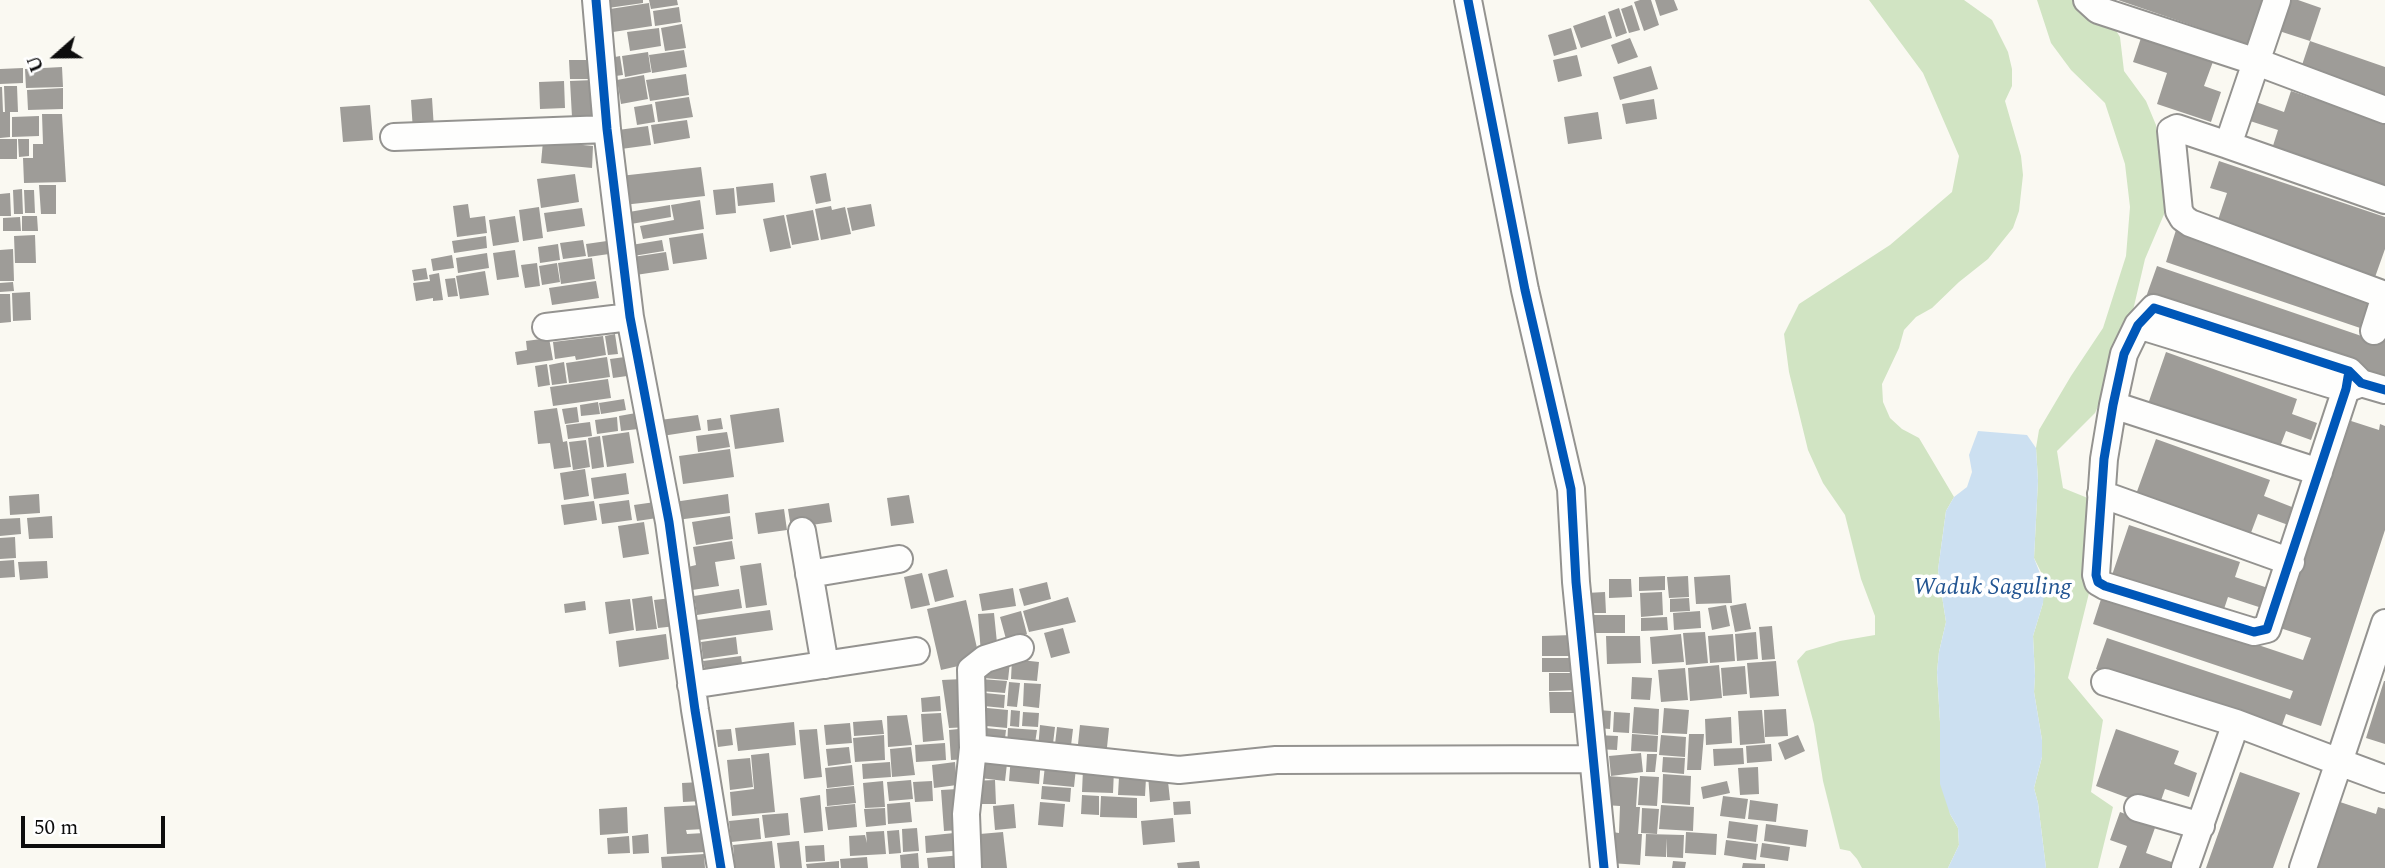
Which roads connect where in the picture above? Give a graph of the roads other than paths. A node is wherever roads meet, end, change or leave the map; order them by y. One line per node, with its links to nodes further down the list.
1 (596, 0): 7 (street)
2 (1468, 0): 31 (street)
3 (2087, 0): 5 (street)
4 (2277, 0): 5 (street)
5 (2257, 62): 6 (street); 9 (street)
6 (2385, 110)
7 (607, 129): 8 (street); 12 (street)
8 (394, 137)
9 (2228, 145): 10 (street); 11 (street)
10 (2385, 200)
11 (2385, 295): 14 (street)
12 (630, 317): 13 (street); 28 (street)
13 (546, 327)
14 (2374, 331)
15 (2360, 383): 16 (street); 17 (street)
16 (2113, 405): 17 (street); 18 (street)
17 (2319, 472): 21 (street)
18 (2101, 494): 21 (street); 21 (street)
19 (802, 531): 22 (street)
20 (899, 559): 22 (street)
21 (2291, 562)
22 (809, 574): 26 (street)
23 (2385, 623): 32 (street)
24 (1020, 648): 30 (street)
25 (916, 651): 26 (street)
26 (825, 664): 28 (street)
27 (2105, 682): 29 (street)
28 (691, 685): 36 (street)
29 (2236, 723): 32 (street); 35 (street)
30 (973, 748): 31 (street); 37 (street)
31 (1592, 759): 38 (street)
32 (2339, 762): 33 (street); 40 (street)
33 (2385, 779)
34 (2138, 808): 35 (street)
35 (2202, 826): 39 (street)
36 (720, 868)
37 (968, 868)
38 (1604, 868)
39 (2185, 868)
40 (2304, 868)

